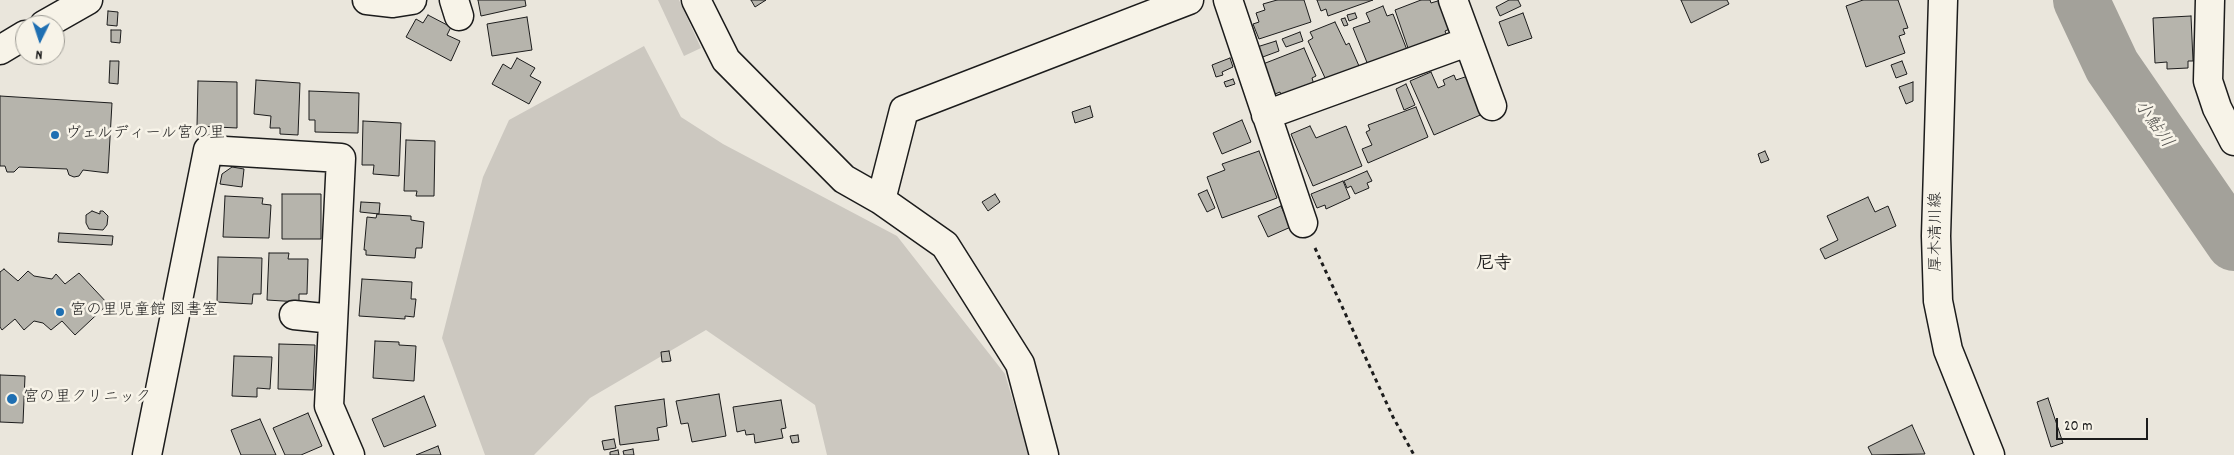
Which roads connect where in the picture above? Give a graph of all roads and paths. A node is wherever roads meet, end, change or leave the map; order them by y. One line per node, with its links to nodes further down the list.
1 (88, 0): 10 (street)
2 (367, 0): 3 (street)
3 (412, 0)
4 (696, 0): 17 (street)
5 (1189, 0): 17 (street)
6 (1228, 0): 15 (street)
7 (1453, 0): 12 (street)
8 (1943, 0): 25 (street, 厚木清川線)
9 (2210, 0): 16 (street)
10 (62, 15)
11 (15, 42): 13 (street)
12 (1467, 42): 14 (street); 15 (street)
13 (0, 50)
14 (1492, 106)
15 (1266, 115): 18 (street)
16 (2234, 141)
17 (881, 200): 23 (street)
18 (1304, 223): 24 (path)
19 (294, 315): 20 (street)
20 (333, 319): 21 (street); 22 (street)
21 (148, 455)
22 (350, 455)
23 (1044, 455)
24 (1414, 455)
25 (1990, 455)

